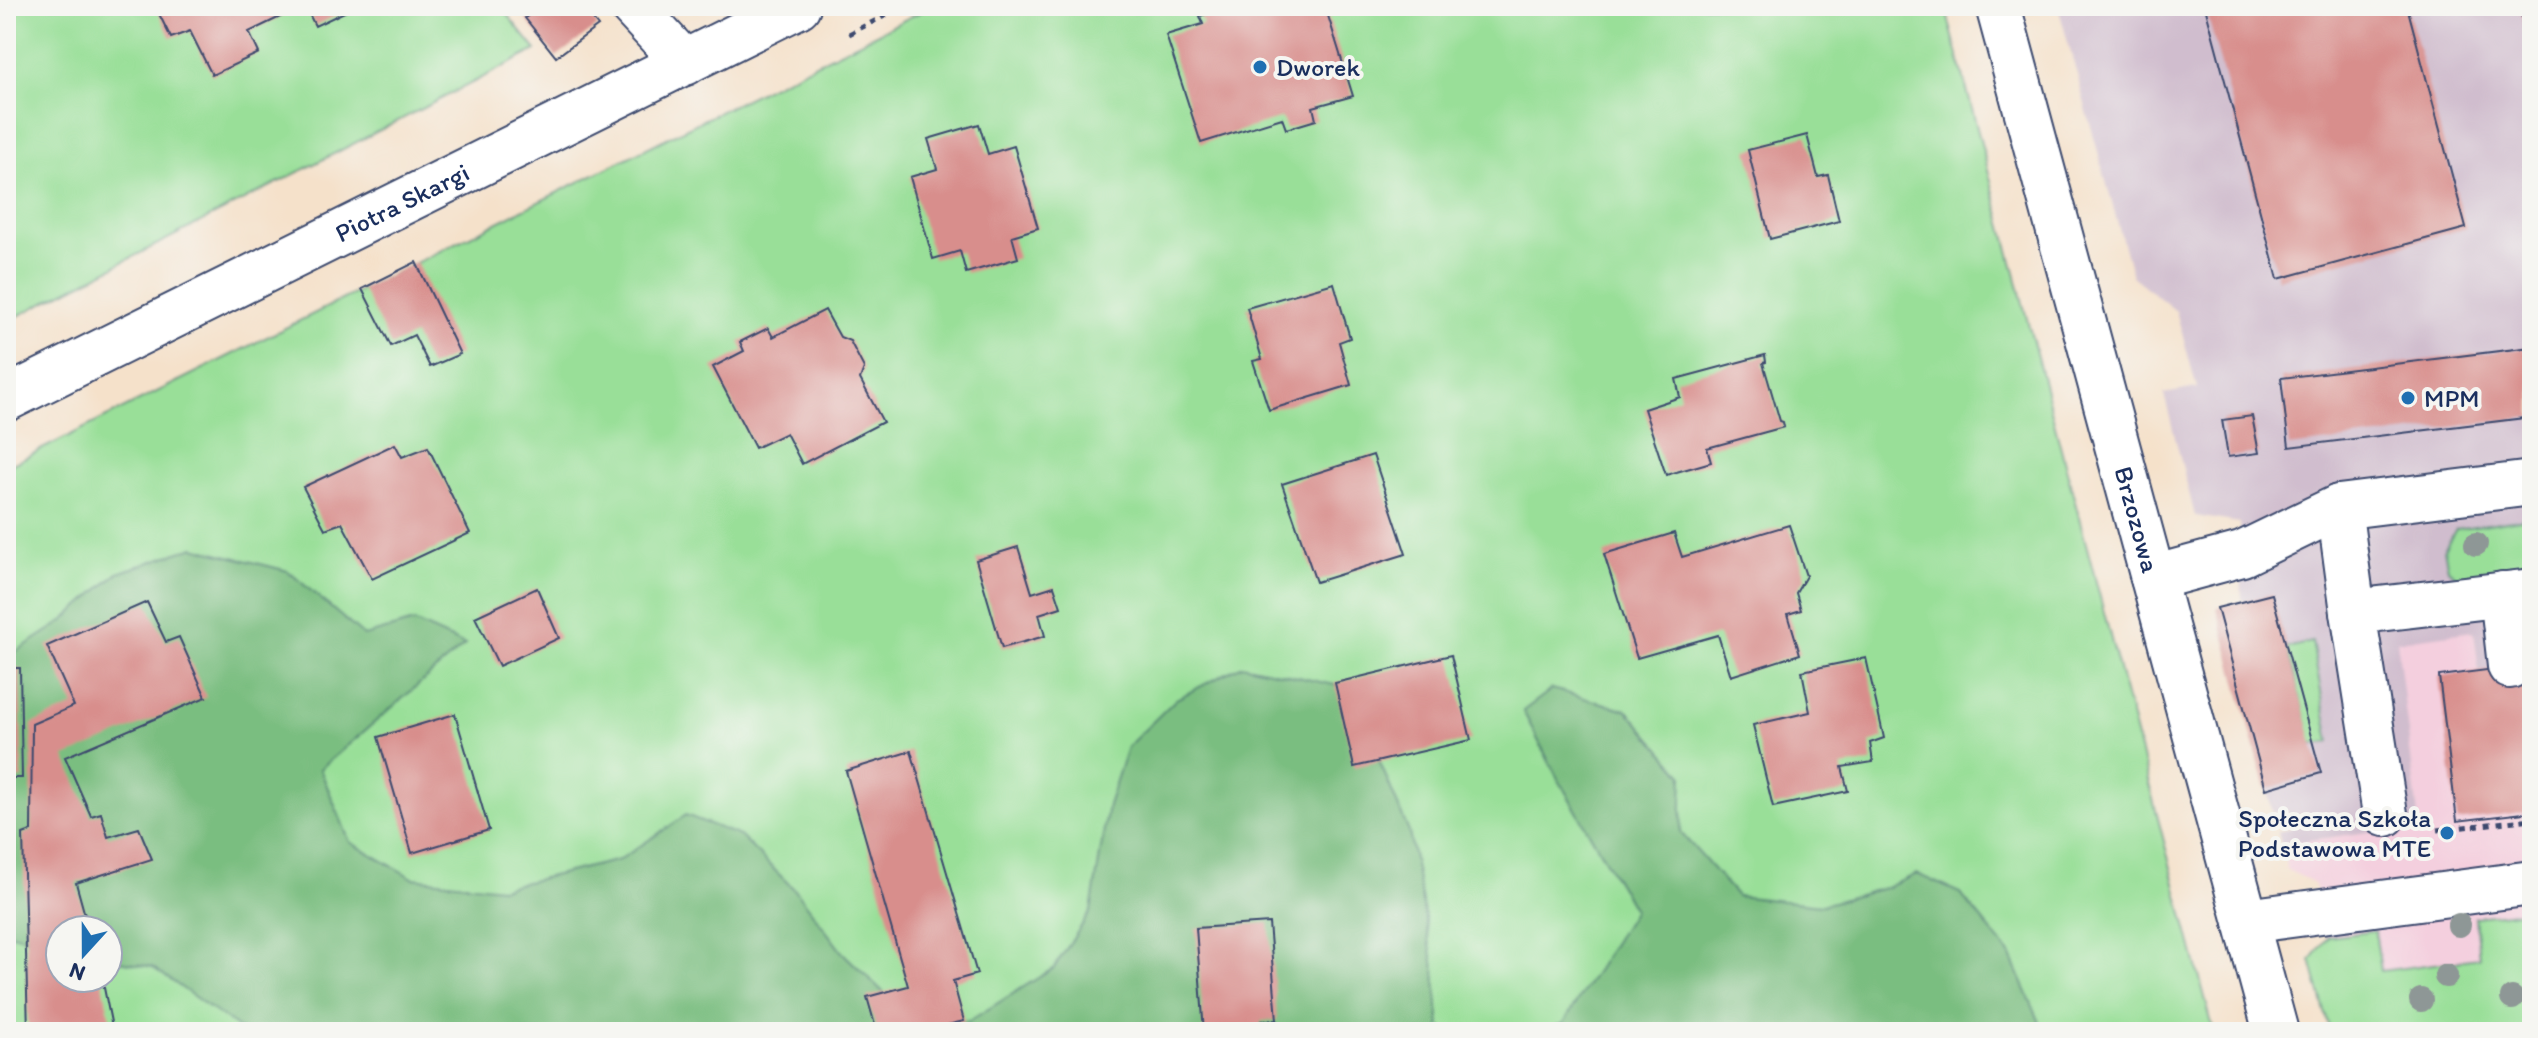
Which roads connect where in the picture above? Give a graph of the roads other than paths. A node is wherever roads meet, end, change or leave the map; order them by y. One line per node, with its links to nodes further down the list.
1 (632, 6): 4 (street)
2 (798, 6): 4 (street, Piotra Skargi)
3 (1998, 6): 8 (street, Brzozowa)
4 (685, 63): 5 (street, Piotra Skargi)
5 (6, 399)
6 (2532, 483): 7 (street)
7 (2339, 507): 8 (street); 10 (street)
8 (2153, 578): 14 (street, Brzozowa)
9 (2517, 592): 10 (street); 11 (street)
10 (2353, 612): 12 (street)
11 (2510, 666)
12 (2385, 814)
13 (2532, 883): 14 (street)
14 (2246, 921): 15 (street, Brzozowa)
15 (2276, 1032)

